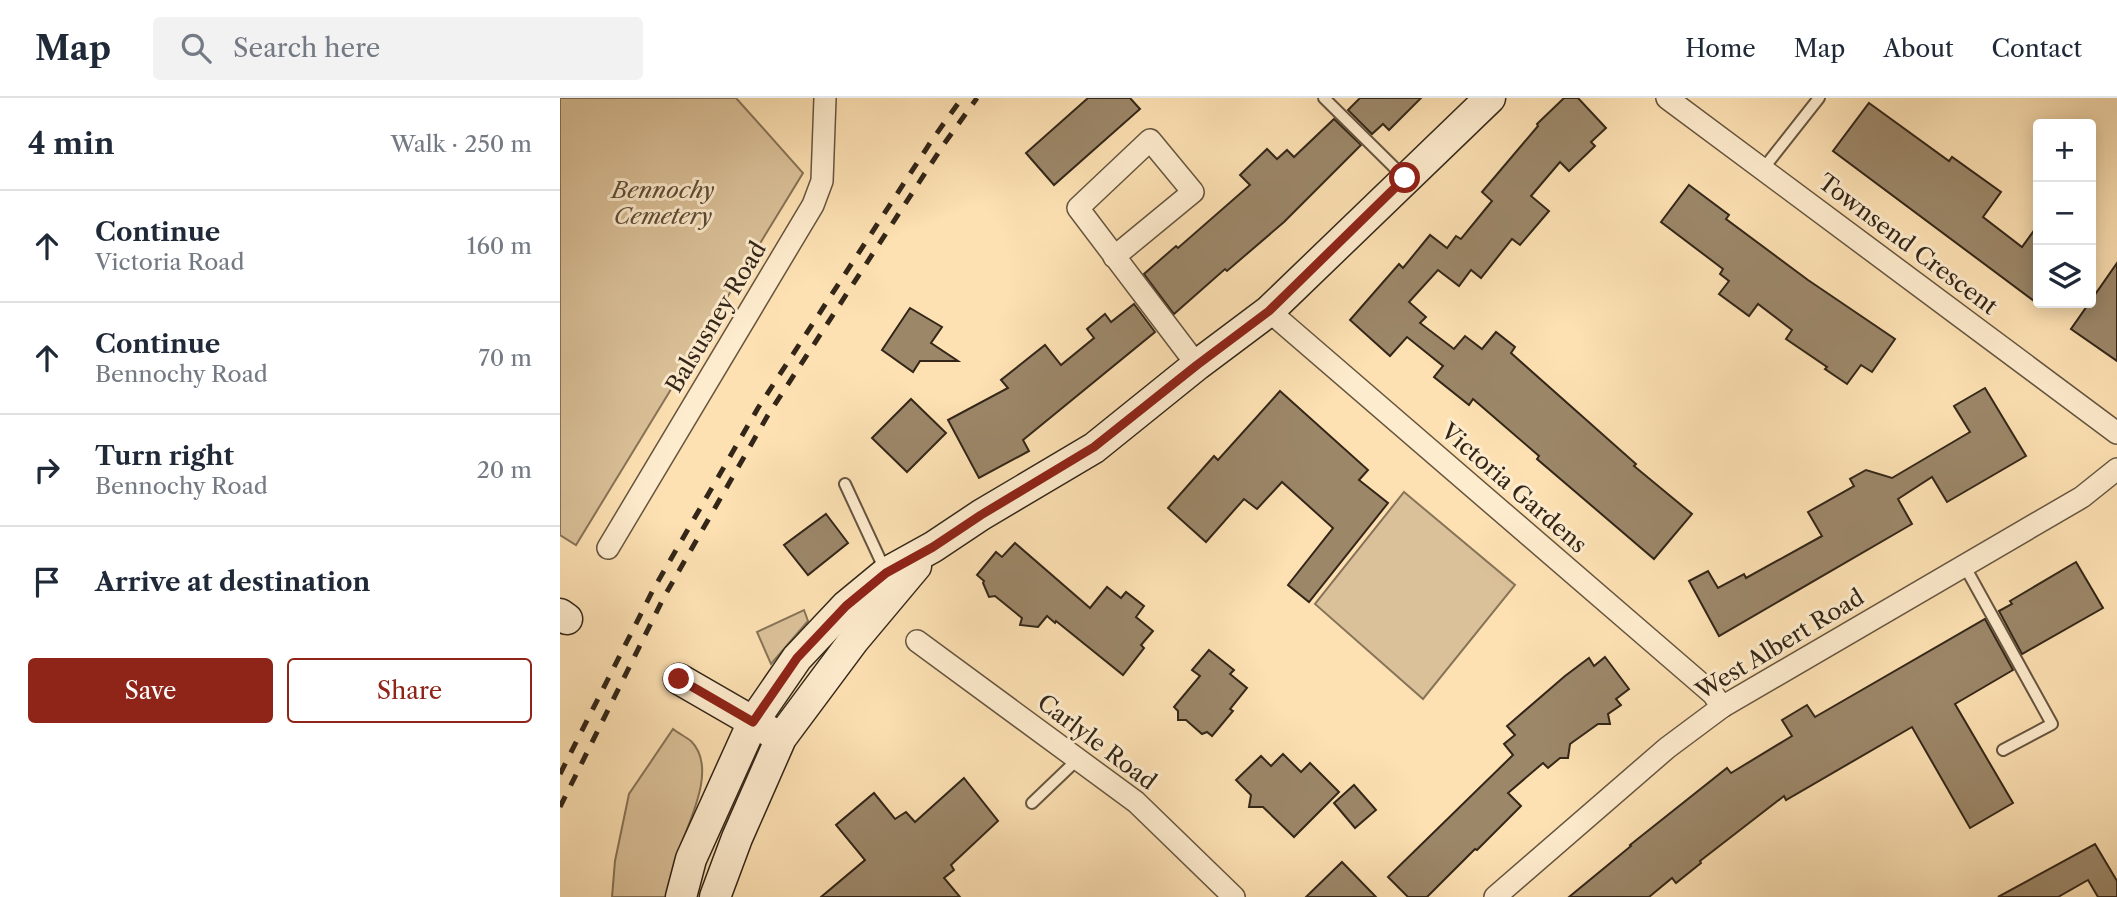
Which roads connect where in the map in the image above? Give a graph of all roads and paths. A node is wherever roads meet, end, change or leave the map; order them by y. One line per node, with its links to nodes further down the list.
1 (825, 98): 15 (street, Balsusney Road)
2 (1324, 98): 7 (lane)
3 (1490, 98): 7 (main road)
4 (1667, 98): 6 (street, Townsend Crescent)
5 (1819, 98): 6 (lane)
6 (1763, 169): 11 (street, Townsend Crescent)
7 (1405, 178): 9 (main road)
8 (1114, 257): 8 (street); 10 (street)
9 (1269, 311): 10 (main road); 20 (street, Victoria Gardens)
10 (1197, 365): 14 (main road)
11 (2117, 433)
12 (2117, 469): 16 (street, West Albert Road)
13 (845, 484): 17 (lane)
14 (933, 547): 17 (main road); 22 (main road)
15 (608, 548)
16 (1964, 565): 20 (street, West Albert Road); 23 (lane)
17 (886, 573): 21 (main road)
18 (917, 641): 24 (street, Carlyle Road)
19 (679, 679): 21 (main road)
20 (1722, 707): 29 (street, West Albert Road)
21 (753, 722): 22 (main road); 26 (main road)
22 (781, 738): 27 (main road)
23 (2003, 750)
24 (1078, 759): 25 (lane); 28 (street, Carlyle Road)
25 (1032, 803)
26 (681, 897)
27 (715, 897)
28 (1234, 897)
29 (1495, 897)

